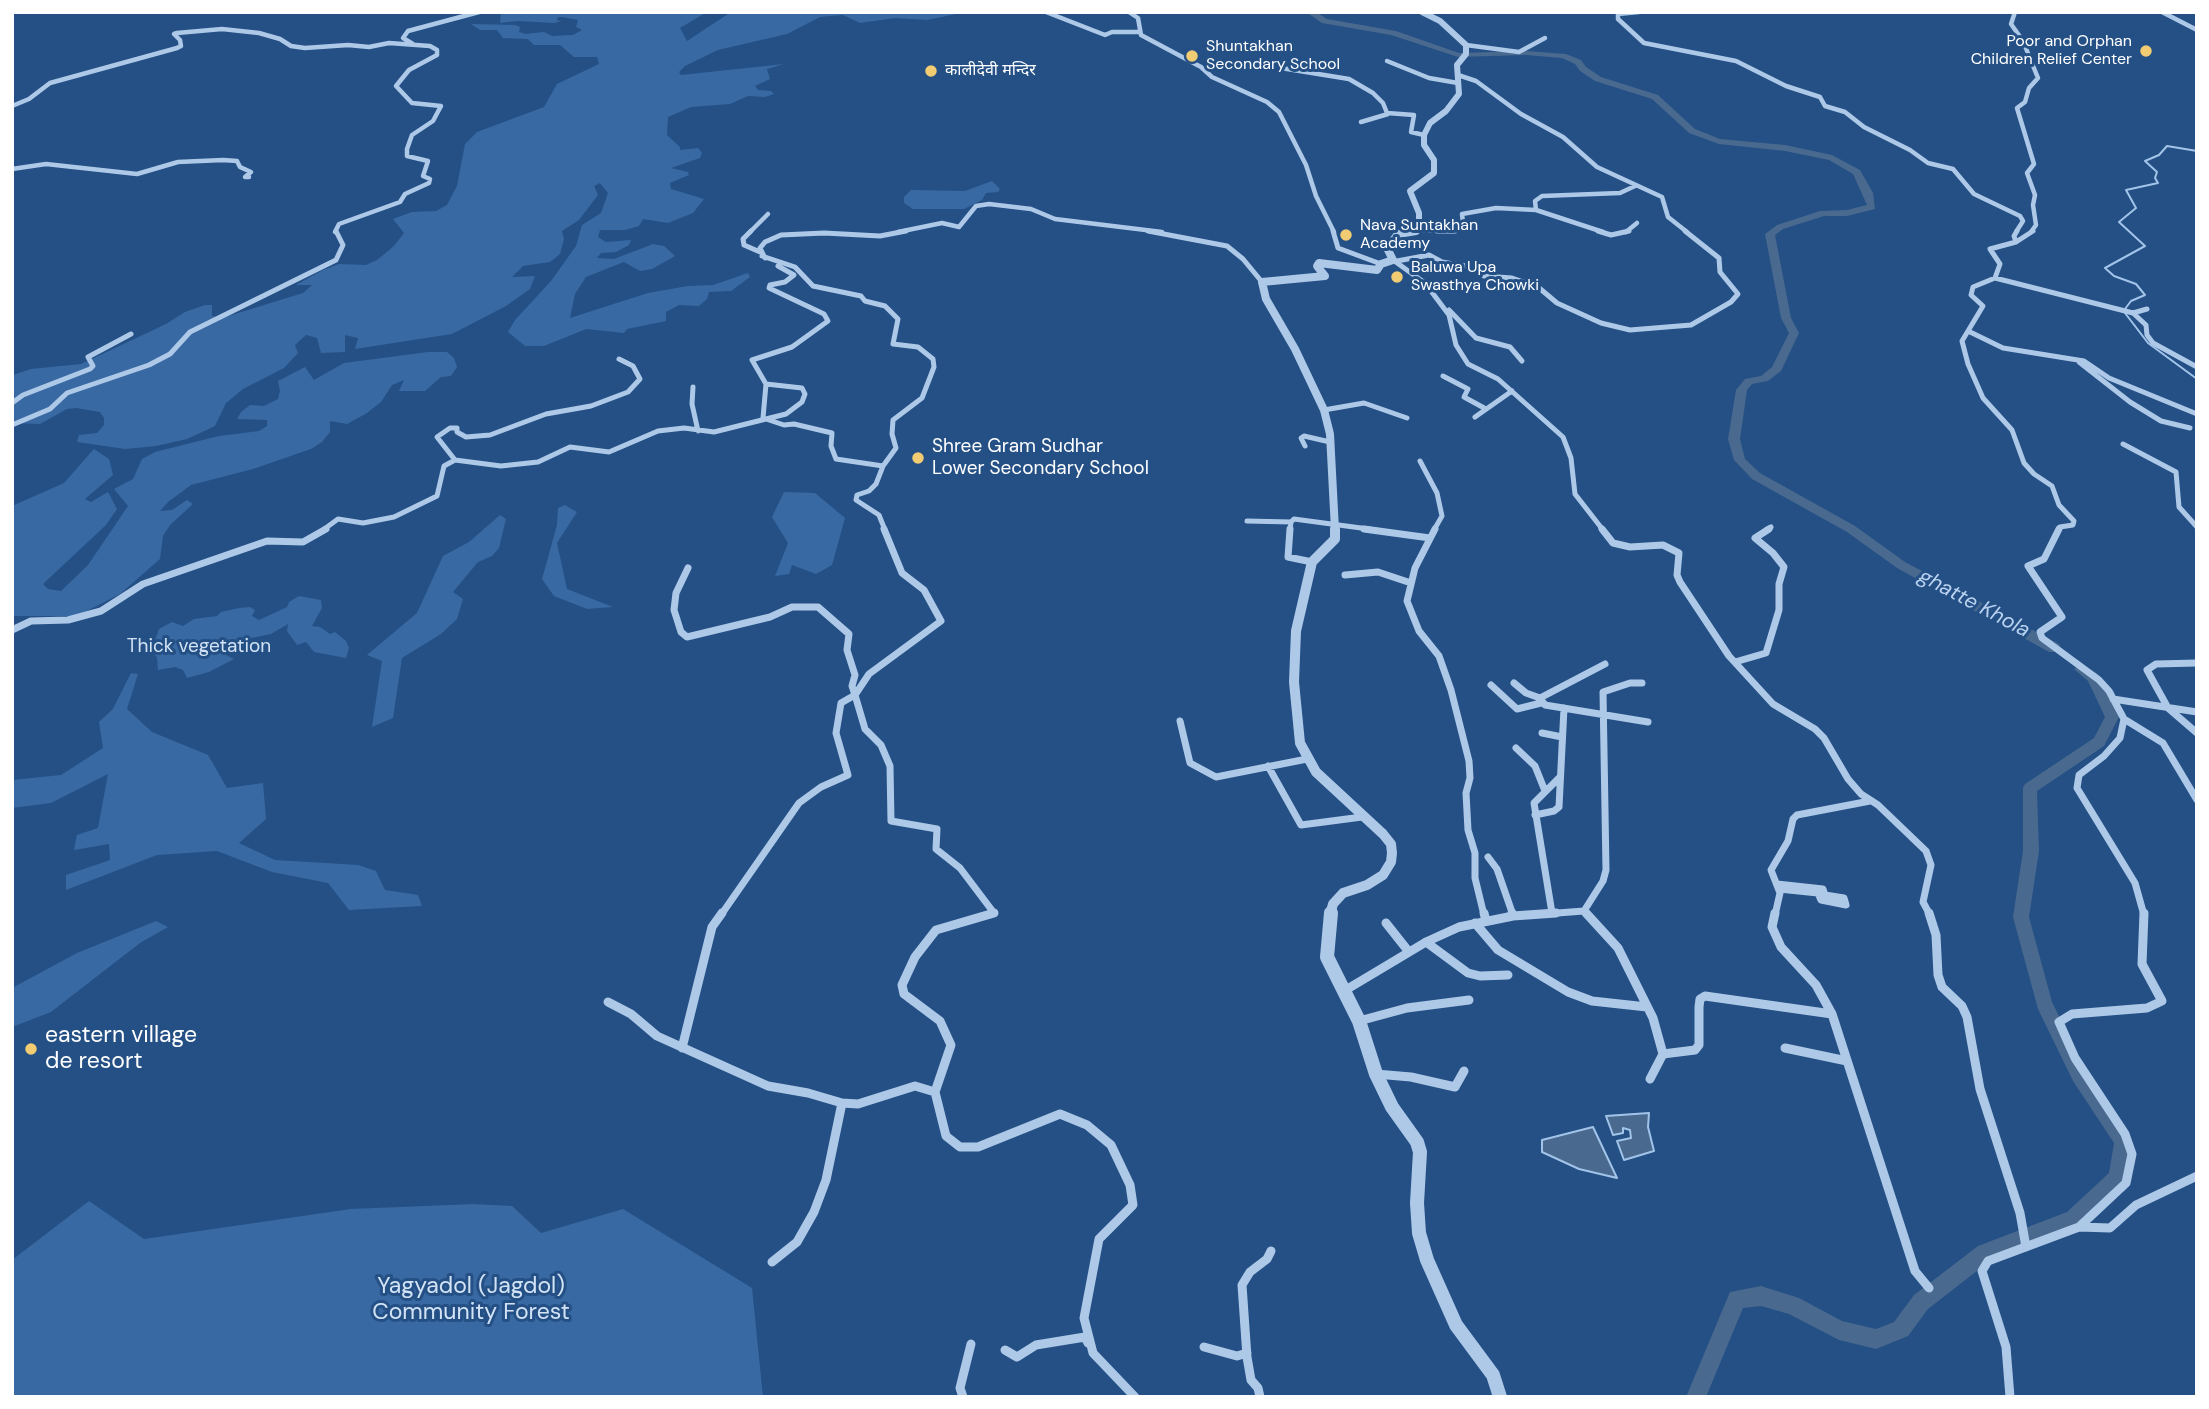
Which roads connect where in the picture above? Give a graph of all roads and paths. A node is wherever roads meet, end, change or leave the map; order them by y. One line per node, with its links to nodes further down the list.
1 (479, 12): 11 (street)
2 (1046, 12): 9 (street)
3 (1129, 12): 9 (street)
4 (1422, 12): 12 (street)
5 (1639, 12): 27 (street)
6 (2015, 12): 27 (street)
7 (2162, 12): 8 (street)
8 (2197, 30)
9 (1139, 32): 29 (street)
10 (1545, 38): 12 (street)
11 (417, 45): 16 (street); 52 (street)
12 (1466, 45): 15 (street)
13 (1387, 61): 15 (street)
14 (1281, 68): 17 (street)
15 (1458, 79): 19 (street); 22 (street)
16 (12, 106)
17 (1388, 114): 18 (street); 19 (street)
18 (1361, 122)
19 (1424, 135): 26 (street)
20 (12, 169): 21 (street)
21 (249, 177)
22 (1635, 186): 23 (street); 29 (street)
23 (1536, 210): 25 (street); 26 (street)
24 (768, 214): 28 (street)
25 (1637, 223)
26 (1419, 229): 29 (street)
27 (2016, 242): 30 (street)
28 (761, 254): 31 (street); 42 (street); 60 (street)
29 (1387, 262): 31 (street); 32 (street)
30 (1994, 278): 34 (street); 35 (street)
31 (1262, 282): 47 (street)
32 (1436, 298): 38 (street); 44 (street)
33 (2147, 309): 34 (street)
34 (2133, 313): 40 (street)
35 (1968, 331): 39 (street); 79 (street)
36 (131, 334): 45 (street)
37 (620, 359): 58 (street)
38 (1522, 361)
39 (2078, 361): 48 (street); 53 (street)
40 (2197, 367)
41 (1443, 376): 46 (street)
42 (766, 384): 51 (street); 51 (street)
43 (692, 387): 54 (street)
44 (1512, 391): 46 (street); 72 (street)
45 (12, 402)
46 (1486, 409): 49 (street)
47 (1324, 410): 50 (street); 55 (street)
48 (2197, 414)
49 (1475, 417)
50 (1407, 418)
51 (769, 419): 54 (street); 60 (street)
52 (12, 425)
53 (2190, 428)
54 (698, 431): 58 (street)
55 (1331, 442): 57 (street); 63 (street)
56 (2123, 444): 65 (street)
57 (1305, 446)
58 (454, 460): 71 (street)
59 (1420, 461): 66 (street)
60 (883, 466): 78 (street)
61 (1247, 521): 62 (street)
62 (1291, 522): 63 (street); 67 (street)
63 (1335, 524): 66 (street); 67 (street)
64 (1771, 527): 72 (street)
65 (2197, 527)
66 (1430, 538): 70 (street)
67 (1312, 562): 92 (street)
68 (688, 568): 78 (street)
69 (1345, 575): 70 (street)
70 (1411, 583): 105 (street)
71 (12, 630)
72 (1735, 662): 97 (street)
73 (2197, 663): 82 (street)
74 (1605, 664): 80 (street)
75 (1514, 683): 80 (street)
76 (1642, 683): 84 (street)
77 (1491, 685): 80 (street)
78 (855, 695): 117 (street); 124 (street)
79 (2113, 699): 82 (street); 85 (street)
80 (1540, 701): 81 (street)
81 (1564, 708): 84 (street); 90 (street)
82 (2168, 708): 83 (street); 89 (street)
83 (2197, 712)
84 (1603, 714): 87 (street); 102 (street)
85 (2124, 719): 96 (street); 127 (street)
86 (1180, 721): 93 (street)
87 (1647, 722)
88 (1542, 733): 90 (street)
89 (2197, 733)
90 (1562, 737): 94 (street)
91 (1516, 748): 95 (street)
92 (1307, 759): 93 (street); 99 (street)
93 (1268, 766): 99 (street)
94 (1559, 778): 95 (street); 98 (street)
95 (1545, 791): 98 (street)
96 (2197, 800)
97 (1870, 802): 101 (street); 128 (street)
98 (1535, 816): 103 (street)
99 (1362, 817): 111 (street)
100 (1488, 857): 104 (street)
101 (1778, 886): 101 (street); 115 (street)
102 (1584, 911): 103 (street); 114 (street)
103 (1552, 913): 104 (street)
104 (1513, 916): 105 (street)
105 (1486, 921): 107 (street)
106 (1386, 923): 109 (street)
107 (1475, 923): 108 (street); 114 (street)
108 (1426, 942): 109 (street); 110 (street)
109 (1409, 952): 111 (street)
110 (1508, 975)
111 (1344, 991): 116 (street)
112 (1469, 1000): 116 (street)
113 (608, 1002): 117 (street)
114 (1647, 1007): 119 (street)
115 (1832, 1014): 119 (street); 120 (street)
116 (1359, 1021): 122 (street)
117 (682, 1048): 125 (street)
118 (1785, 1048): 120 (street)
119 (1662, 1054): 123 (street)
120 (1847, 1060): 131 (street)
121 (1464, 1071): 122 (street)
122 (1376, 1074): 140 (street)
123 (1650, 1079)
124 (935, 1092): 125 (street); 135 (street)
125 (842, 1103): 130 (street)
126 (2195, 1179): 127 (street)
127 (2079, 1227): 128 (street)
128 (2026, 1247): 141 (street)
129 (1271, 1251): 136 (street)
130 (772, 1262)
131 (1929, 1288)
132 (971, 1344): 137 (street)
133 (1204, 1347): 136 (street)
134 (1004, 1350): 135 (street)
135 (1093, 1353): 138 (street)
136 (1247, 1353): 139 (street)
137 (964, 1397)
138 (1135, 1397)
139 (1260, 1397)
140 (1500, 1397)
141 (2010, 1397)

